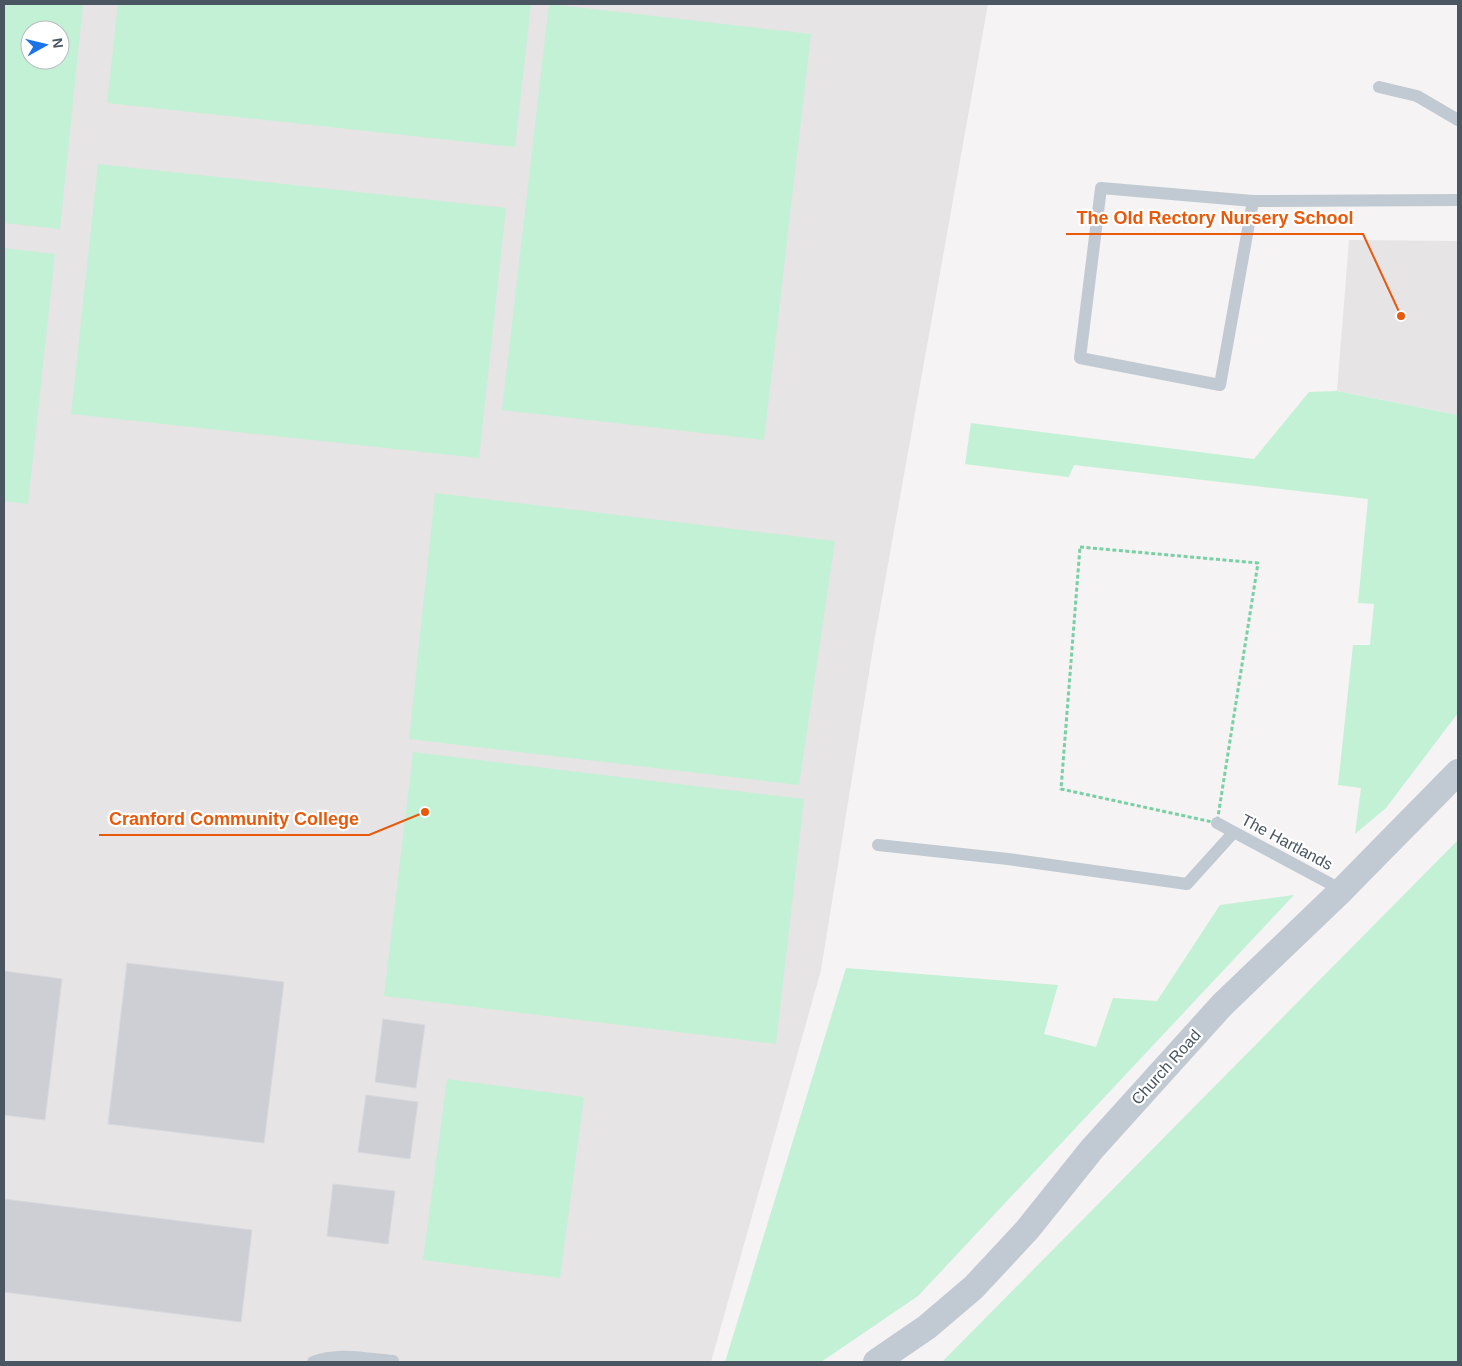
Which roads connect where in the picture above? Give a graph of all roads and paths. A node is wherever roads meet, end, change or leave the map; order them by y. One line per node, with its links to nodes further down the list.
1 (1379, 87): 2 (lane)
2 (1458, 120)
3 (1458, 200): 4 (lane)
4 (1253, 201): 4 (lane)
5 (1458, 772): 9 (street, Church Road)
6 (1217, 823): 6 (path); 7 (lane, The Hartlands)
7 (1234, 832): 8 (lane); 9 (lane, The Hartlands)
8 (878, 844)
9 (1342, 890): 12 (street, Church Road)
10 (313, 1362): 11 (lane)
11 (393, 1362)
12 (876, 1362)

